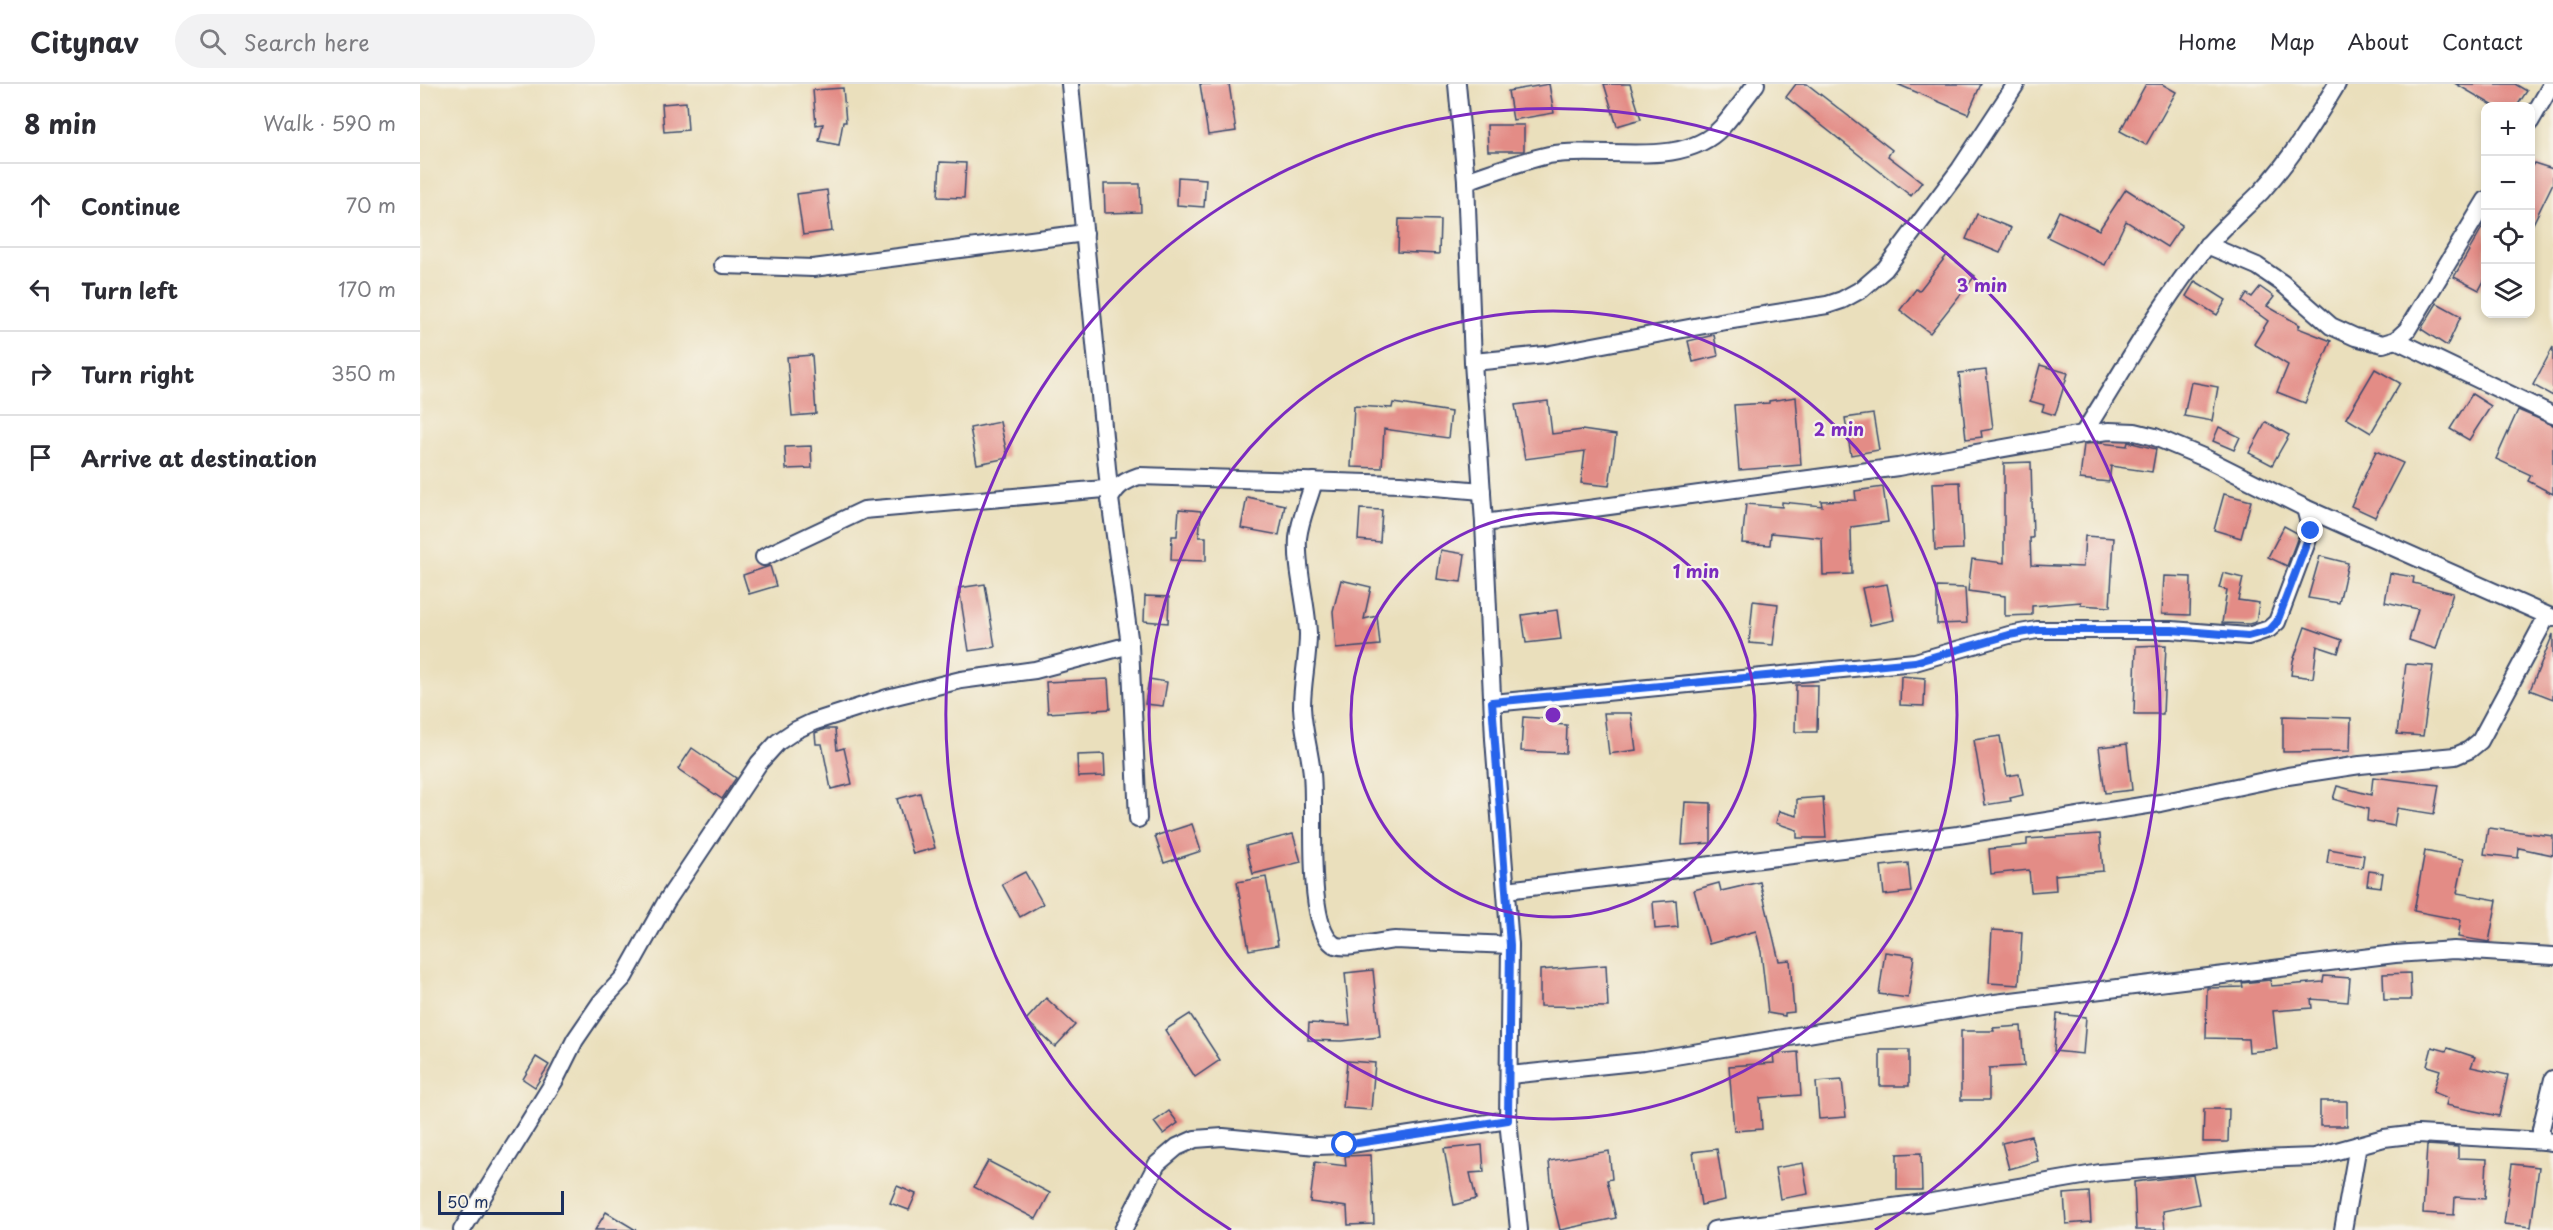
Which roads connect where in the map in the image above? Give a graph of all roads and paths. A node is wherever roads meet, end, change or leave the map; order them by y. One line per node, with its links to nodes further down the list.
1 (1070, 84): 10 (street)
2 (1457, 84): 8 (street)
3 (1756, 84): 8 (street)
4 (2016, 84): 14 (street)
5 (2337, 84): 11 (street)
6 (2552, 84): 7 (street)
7 (2535, 113)
8 (1466, 181): 14 (street)
9 (2481, 208): 13 (street)
10 (1085, 233): 12 (street); 19 (street)
11 (2207, 245): 13 (street); 16 (street)
12 (723, 266)
13 (2396, 340): 15 (street)
14 (1473, 362): 18 (street)
15 (2553, 415)
16 (2083, 434): 20 (street); 21 (street)
17 (1314, 481): 18 (street); 19 (street); 28 (street)
18 (1482, 491): 21 (street)
19 (1112, 492): 22 (street); 24 (street)
20 (2305, 508): 23 (street); 25 (street)
21 (1484, 523): 25 (street)
22 (764, 557)
23 (2550, 617): 27 (street)
24 (1130, 645): 26 (street); 35 (street)
25 (1492, 702): 27 (street)
26 (1138, 819)
27 (1506, 891): 28 (street)
28 (1510, 945): 30 (street)
29 (2553, 956): 30 (street)
30 (1510, 1075): 32 (street)
31 (2553, 1079): 33 (street)
32 (1508, 1120): 36 (street); 37 (street)
33 (2549, 1142): 34 (street)
34 (2358, 1145): 38 (street); 39 (street)
35 (462, 1230)
36 (1122, 1230)
37 (1519, 1230)
38 (1713, 1230)
39 (2343, 1230)

